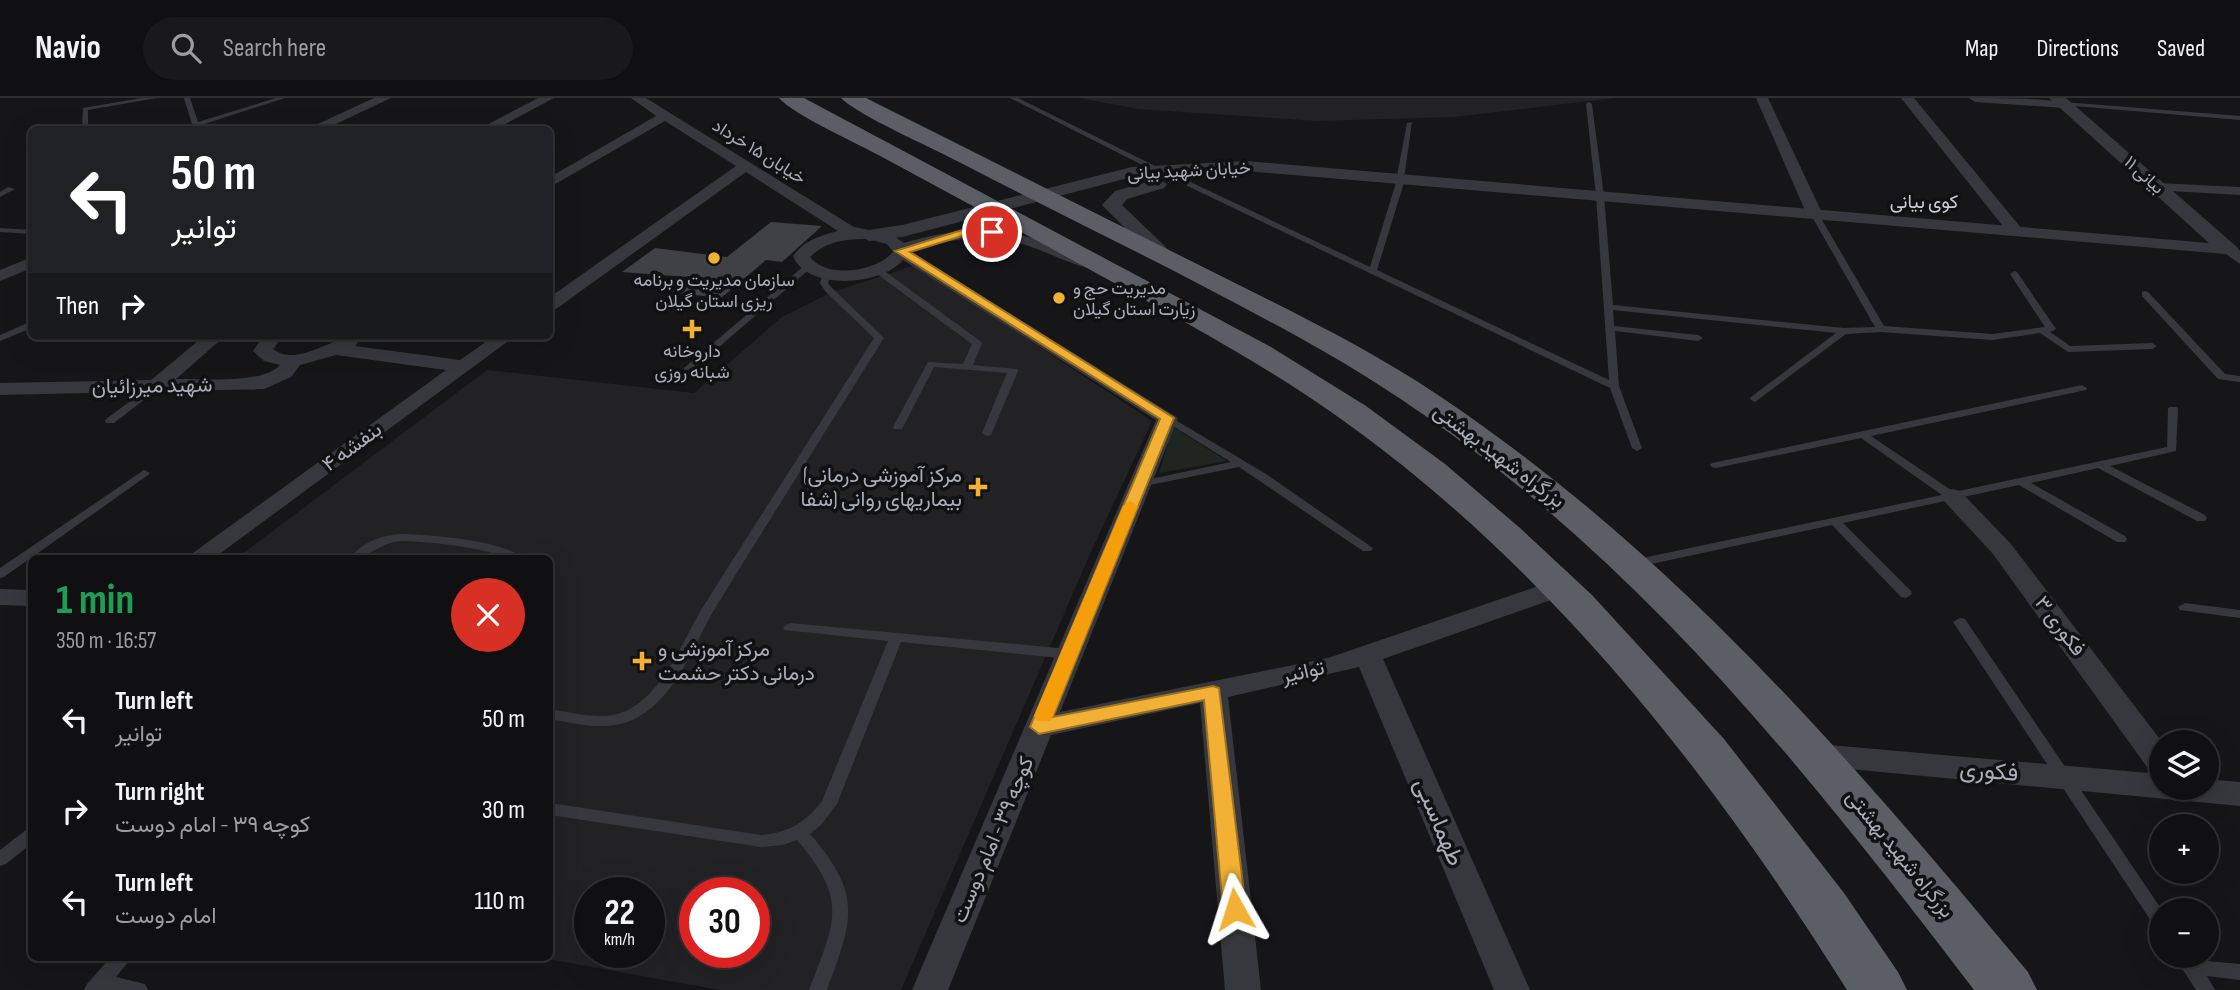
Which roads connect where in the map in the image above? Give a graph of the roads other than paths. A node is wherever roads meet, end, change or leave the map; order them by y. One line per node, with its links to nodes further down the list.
1 (154, 98): 19 (lane)
2 (187, 98): 18 (lane)
3 (282, 98): 18 (lane)
4 (385, 98): 21 (street)
5 (548, 98): 22 (street)
6 (637, 98): 15 (street, خیابان ۱۵ خرداد)
7 (789, 98): 35 (highway)
8 (851, 98): 32 (highway, بزرگراه شهید بهشتی)
9 (1013, 98): 25 (lane)
10 (1762, 98): 37 (street)
11 (1907, 98): 40 (street)
12 (1975, 98): 13 (street)
13 (2061, 101): 16 (lane); 29 (street, بیانی ۱۱)
14 (1588, 104): 34 (lane)
15 (665, 116): 23 (street, خیابان ۱۵ خرداد); 28 (street)
16 (2240, 118)
17 (1410, 123): 26 (lane)
18 (196, 125): 20 (lane)
19 (85, 126)
20 (193, 126)
21 (320, 126)
22 (491, 126)
23 (746, 166): 36 (street, خیابان ۱۵ خرداد); 55 (street)
24 (1273, 168): 25 (street, خیابان شهید بیانی); 26 (street); 27 (street, خیابان شهید بیانی)
25 (1157, 169): 32 (street, خیابان شهید بیانی)
26 (1401, 179): 34 (street); 49 (lane)
27 (1179, 180): 45 (street, خیابان شهید بیانی); 49 (lane)
28 (553, 181)
29 (2157, 187): 31 (street); 44 (street, بیانی ۱۱)
30 (10, 189): 33 (lane)
31 (2240, 191)
32 (1041, 194): 35 (street, خیابان شهید بیانی); 45 (highway, بزرگراه شهید بهشتی)
33 (0, 195)
34 (1600, 196): 37 (street); 56 (lane)
35 (992, 207): 41 (street, خیابان شهید بیانی); 51 (highway)
36 (823, 215): 41 (street, خیابان ۱۵ خرداد); 42 (street)
37 (1815, 215): 40 (street); 60 (lane)
38 (0, 230): 39 (lane)
39 (28, 232)
40 (2017, 232): 44 (street)
41 (866, 235): 42 (street); 43 (street, خیابان ۱۵ خرداد)
42 (806, 249): 47 (street)
43 (901, 251): 48 (street); 51 (street); 83 (street, خیابان ۱۵ خرداد)
44 (2237, 254)
45 (1165, 257): 58 (highway, بزرگراه شهید بهشتی)
46 (28, 264): 53 (street)
47 (808, 267): 50 (street); 75 (lane)
48 (876, 269): 50 (street); 74 (lane)
49 (1373, 271): 77 (lane)
50 (827, 272): 117 (lane)
51 (1114, 273): 70 (highway)
52 (2014, 274): 62 (lane)
53 (0, 276)
54 (2145, 294): 76 (lane)
55 (553, 303)
56 (1608, 307): 59 (lane); 61 (lane)
57 (28, 326): 63 (lane)
58 (1304, 328): 70 (highway); 103 (highway, بزرگراه شهید بهشتی)
59 (1610, 328): 64 (lane); 77 (lane)
60 (1881, 329): 61 (lane); 62 (lane)
61 (1844, 331): 81 (lane)
62 (2043, 331): 69 (lane)
63 (0, 338)
64 (1698, 338)
65 (211, 340): 78 (street)
66 (270, 340): 72 (street)
67 (349, 340): 71 (street)
68 (500, 340): 73 (street, بنفشه ۴)
69 (2152, 346)
70 (1251, 347): 105 (highway)
71 (337, 349): 72 (street); 73 (street)
72 (294, 359): 78 (street, شهید میرزائیان)
73 (463, 366): 100 (street, بنفشه ۴)
74 (967, 367): 85 (lane); 86 (lane)
75 (687, 370)
76 (2240, 379)
77 (1614, 386): 88 (lane)
78 (154, 387): 80 (street, شهید میرزائیان); 84 (lane)
79 (2082, 388): 87 (lane)
80 (0, 389)
81 (1755, 400)
82 (2173, 409): 90 (lane)
83 (1167, 418): 89 (lane); 94 (street, کوچه ۳۹ - امام دوست)
84 (110, 421)
85 (898, 427)
86 (987, 433)
87 (1865, 436): 91 (lane); 95 (lane)
88 (1637, 448)
89 (1241, 463): 94 (lane); 99 (lane)
90 (2099, 464): 93 (lane); 96 (lane)
91 (1716, 465)
92 (144, 473): 104 (lane)
93 (2020, 481): 95 (lane); 98 (lane)
94 (1140, 484): 114 (street, کوچه ۳۹ - امام دوست)
95 (1952, 496): 97 (lane); 119 (street, فکوری ۳)
96 (2201, 518)
97 (1835, 521): 103 (lane); 106 (lane)
98 (2121, 539)
99 (1367, 548)
100 (202, 555)
101 (360, 555): 102 (lane)
102 (513, 555)
103 (1633, 564): 120 (highway, بزرگراه شهید بهشتی)
104 (0, 574)
105 (1559, 588): 115 (street, توانیر); 140 (highway)
106 (1906, 594)
107 (0, 597): 108 (street)
108 (28, 598)
109 (2185, 607): 110 (lane)
110 (2240, 614)
111 (1960, 622): 121 (lane)
112 (790, 627): 113 (lane)
113 (896, 638): 114 (lane); 126 (lane)
114 (1069, 654): 118 (street, کوچه ۳۹ - امام دوست)
115 (1367, 654): 116 (street, توانیر); 139 (street, طهماسبی)
116 (1213, 692): 118 (street, توانیر); 138 (street)
117 (553, 714)
118 (1039, 727): 137 (street, کوچه ۳۹ - امام دوست)
119 (2149, 747)
120 (1818, 755): 121 (street, فکوری); 141 (highway, بزرگراه شهید بهشتی)
121 (2067, 778): 122 (street, فکوری); 129 (lane)
122 (2149, 785)
123 (2219, 792): 124 (street)
124 (2240, 794)
125 (553, 809): 126 (lane)
126 (801, 834): 136 (lane)
127 (28, 837): 128 (lane)
128 (0, 859)
129 (2149, 904)
130 (119, 961): 134 (lane)
131 (2192, 968): 142 (lane)
132 (2219, 968): 133 (lane)
133 (2240, 972)
134 (97, 986): 135 (lane)
135 (139, 990)
136 (818, 990)
137 (930, 990)
138 (1243, 990)
139 (1512, 990)
140 (1878, 990)
141 (2008, 990)
142 (2206, 990)

